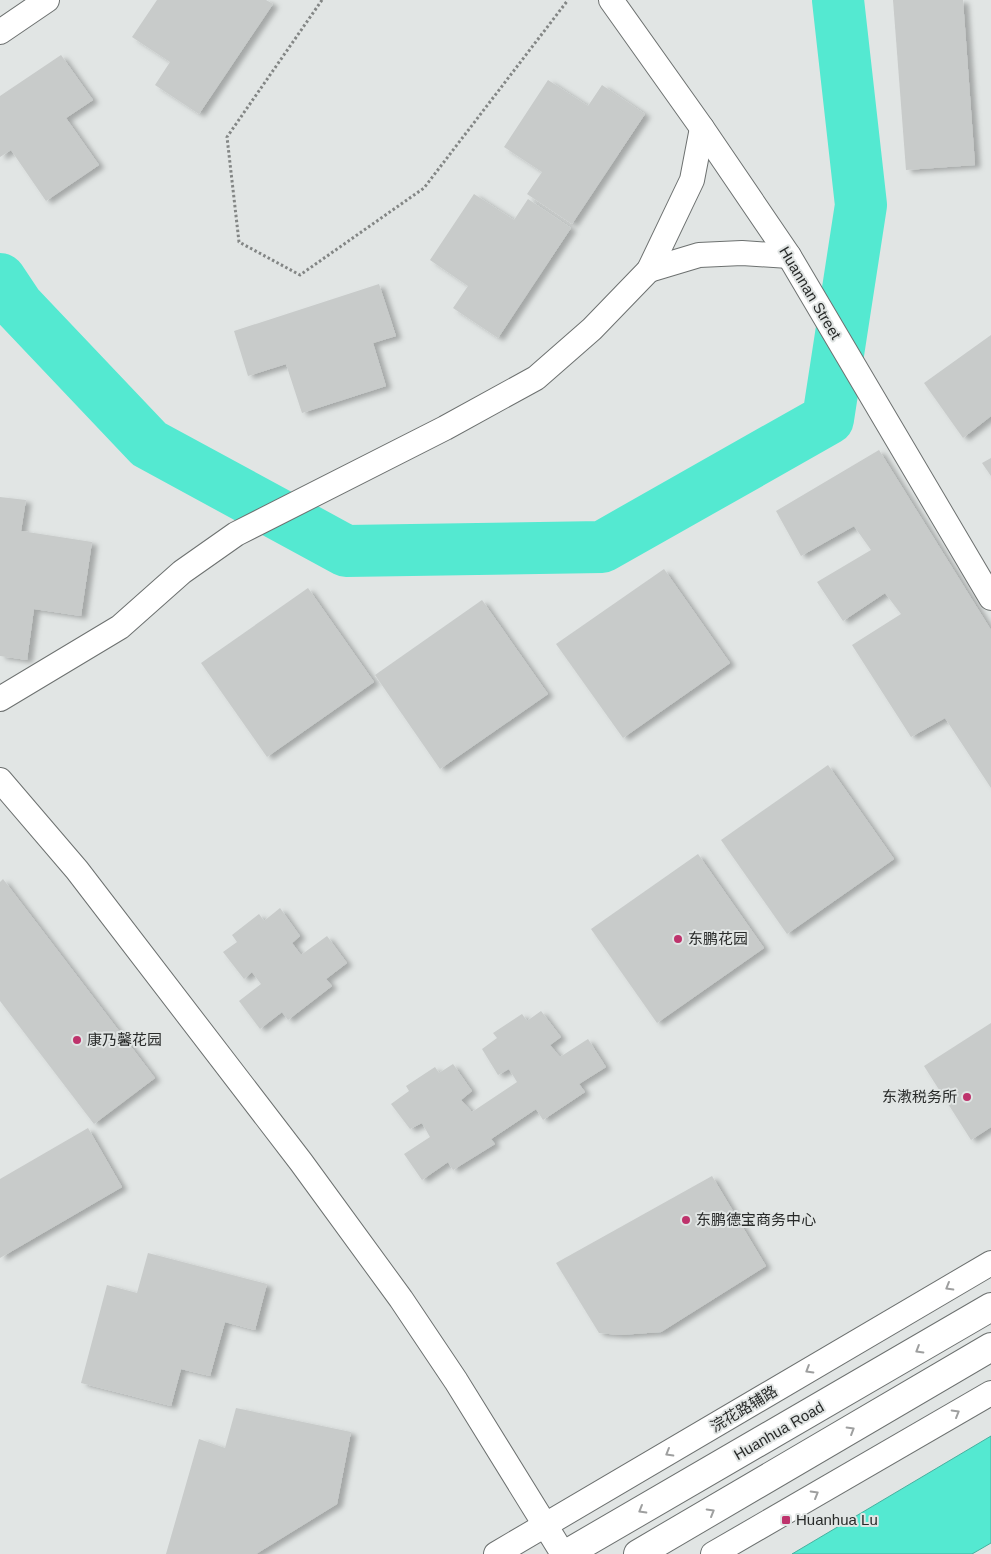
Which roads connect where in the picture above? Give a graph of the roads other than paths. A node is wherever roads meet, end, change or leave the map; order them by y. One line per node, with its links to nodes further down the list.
1 (48, 0): 3 (street)
2 (611, 0): 4 (street, Huannan Street)
3 (0, 32)
4 (702, 128): 5 (street, Huannan Street); 6 (street)
5 (789, 256): 6 (street); 7 (street, Huannan Street)
6 (649, 270): 8 (street)
7 (991, 598)
8 (0, 699)
9 (0, 780): 14 (street)
10 (991, 1263): 14 (street, 浣花路辅路, one-way to 14)
11 (991, 1307): 16 (main road, Huanhua Road, one-way to 16)
12 (991, 1347): 17 (main road, one-way to 12)
13 (991, 1393): 18 (street, one-way to 13)
14 (546, 1525): 15 (street, 浣花路辅路); 16 (street)
15 (498, 1553)
16 (564, 1554)
17 (638, 1554)
18 (713, 1554)

